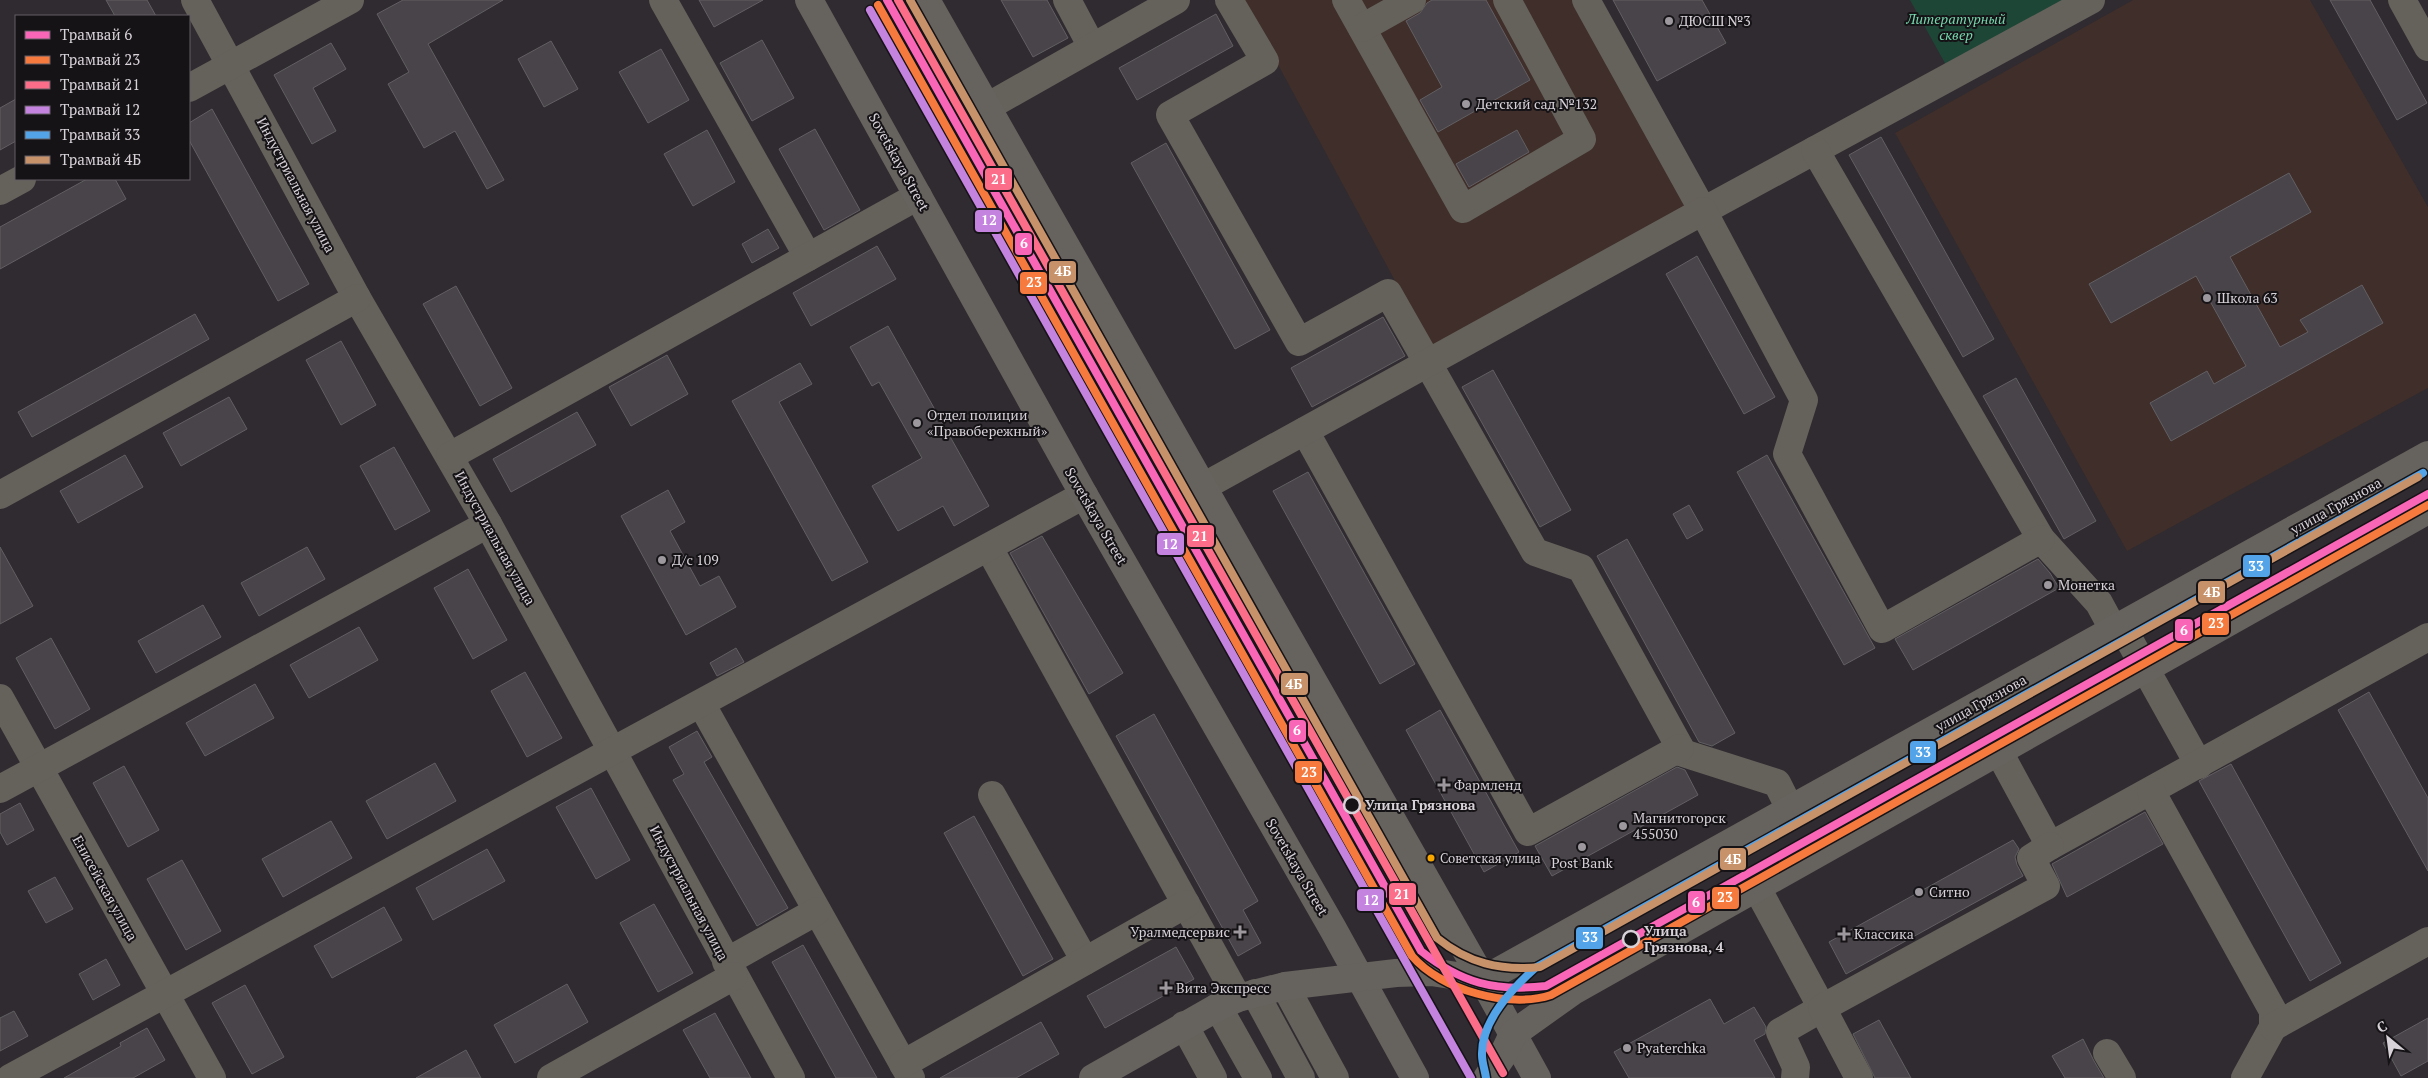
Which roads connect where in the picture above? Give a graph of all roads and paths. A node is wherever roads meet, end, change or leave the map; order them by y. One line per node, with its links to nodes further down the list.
1 (195, 0): 18 (street, Индустриальная улица)
2 (350, 0): 18 (street)
3 (663, 0): 26 (street)
4 (809, 0): 24 (main road, Sovetskaya Street)
5 (926, 0): 20 (main road)
6 (1067, 0): 16 (street)
7 (1176, 0): 16 (street)
8 (1230, 0): 28 (street)
9 (1346, 0): 15 (street)
10 (1412, 0): 15 (street)
11 (1507, 0): 15 (street)
12 (1586, 0): 25 (street)
13 (2091, 0): 21 (street)
14 (2402, 0): 17 (street)
15 (1362, 28)
16 (1092, 47): 20 (street)
17 (2428, 47)
18 (231, 65): 19 (street); 27 (street, Индустриальная улица)
19 (190, 87)
20 (987, 108): 32 (main road)
21 (1815, 150): 25 (street); 37 (street)
22 (20, 180): 23 (street)
23 (0, 191)
24 (918, 196): 26 (street); 34 (main road, Sovetskaya Street)
25 (1703, 211): 28 (street); 37 (street)
26 (808, 257): 31 (street)
27 (357, 298): 31 (street, Индустриальная улица); 33 (street)
28 (1428, 363): 29 (street); 44 (street)
29 (1306, 431): 32 (street); 44 (street)
30 (2428, 455): 39 (main road, улица Грязнова)
31 (450, 456): 36 (street, Индустриальная улица)
32 (1201, 488): 61 (main road)
33 (0, 495)
34 (1084, 495): 38 (street); 60 (main road, Sovetskaya Street)
35 (2428, 510): 41 (main road)
36 (488, 524): 45 (street, Индустриальная улица); 48 (street)
37 (2041, 539): 39 (street)
38 (988, 548): 43 (street); 55 (street)
39 (2117, 627): 41 (street); 52 (main road, улица Грязнова)
40 (2428, 637): 47 (street)
41 (2146, 669): 46 (main road); 47 (street)
42 (0, 698): 48 (street, Енисейская улица)
43 (702, 705): 45 (street); 56 (street)
44 (1680, 748): 52 (street)
45 (612, 750): 59 (street, Индустриальная улица); 63 (street)
46 (1999, 752): 53 (street); 54 (main road)
47 (2199, 765): 50 (street)
48 (38, 768): 49 (street); 63 (street, Енисейская улица)
49 (0, 789)
50 (2151, 791): 53 (street); 67 (street)
51 (992, 795): 58 (street)
52 (1790, 809): 61 (main road, улица Грязнова)
53 (2050, 846): 65 (street)
54 (1757, 888): 65 (street); 68 (main road)
55 (1186, 904): 58 (street); 64 (street)
56 (817, 911): 59 (street); 71 (street)
57 (2428, 941): 67 (street)
58 (1085, 961): 71 (street)
59 (730, 969): 74 (street); 75 (street, Индустриальная улица)
60 (1359, 978): 61 (main road); 62 (main road); 70 (main road, Sovetskaya Street)
61 (1482, 980): 68 (main road)
62 (1285, 986): 64 (main road); 80 (street)
63 (165, 995): 72 (street); 73 (street, Енисейская улица)
64 (1237, 999): 66 (main road); 78 (street); 79 (street)
65 (1822, 1008): 83 (street); 84 (street)
66 (1184, 1025): 76 (main road); 77 (street)
67 (2273, 1027): 86 (street)
68 (1513, 1034): 81 (main road); 82 (main road)
69 (2108, 1053): 85 (street)
70 (1411, 1070)
71 (907, 1071)
72 (10, 1078)
73 (212, 1078)
74 (551, 1078)
75 (791, 1078)
76 (1093, 1078)
77 (1213, 1078)
78 (1258, 1078)
79 (1301, 1078)
80 (1335, 1078)
81 (1487, 1078)
82 (1537, 1078)
83 (1796, 1078)
84 (1859, 1078)
85 (2122, 1078)
86 (2245, 1078)

